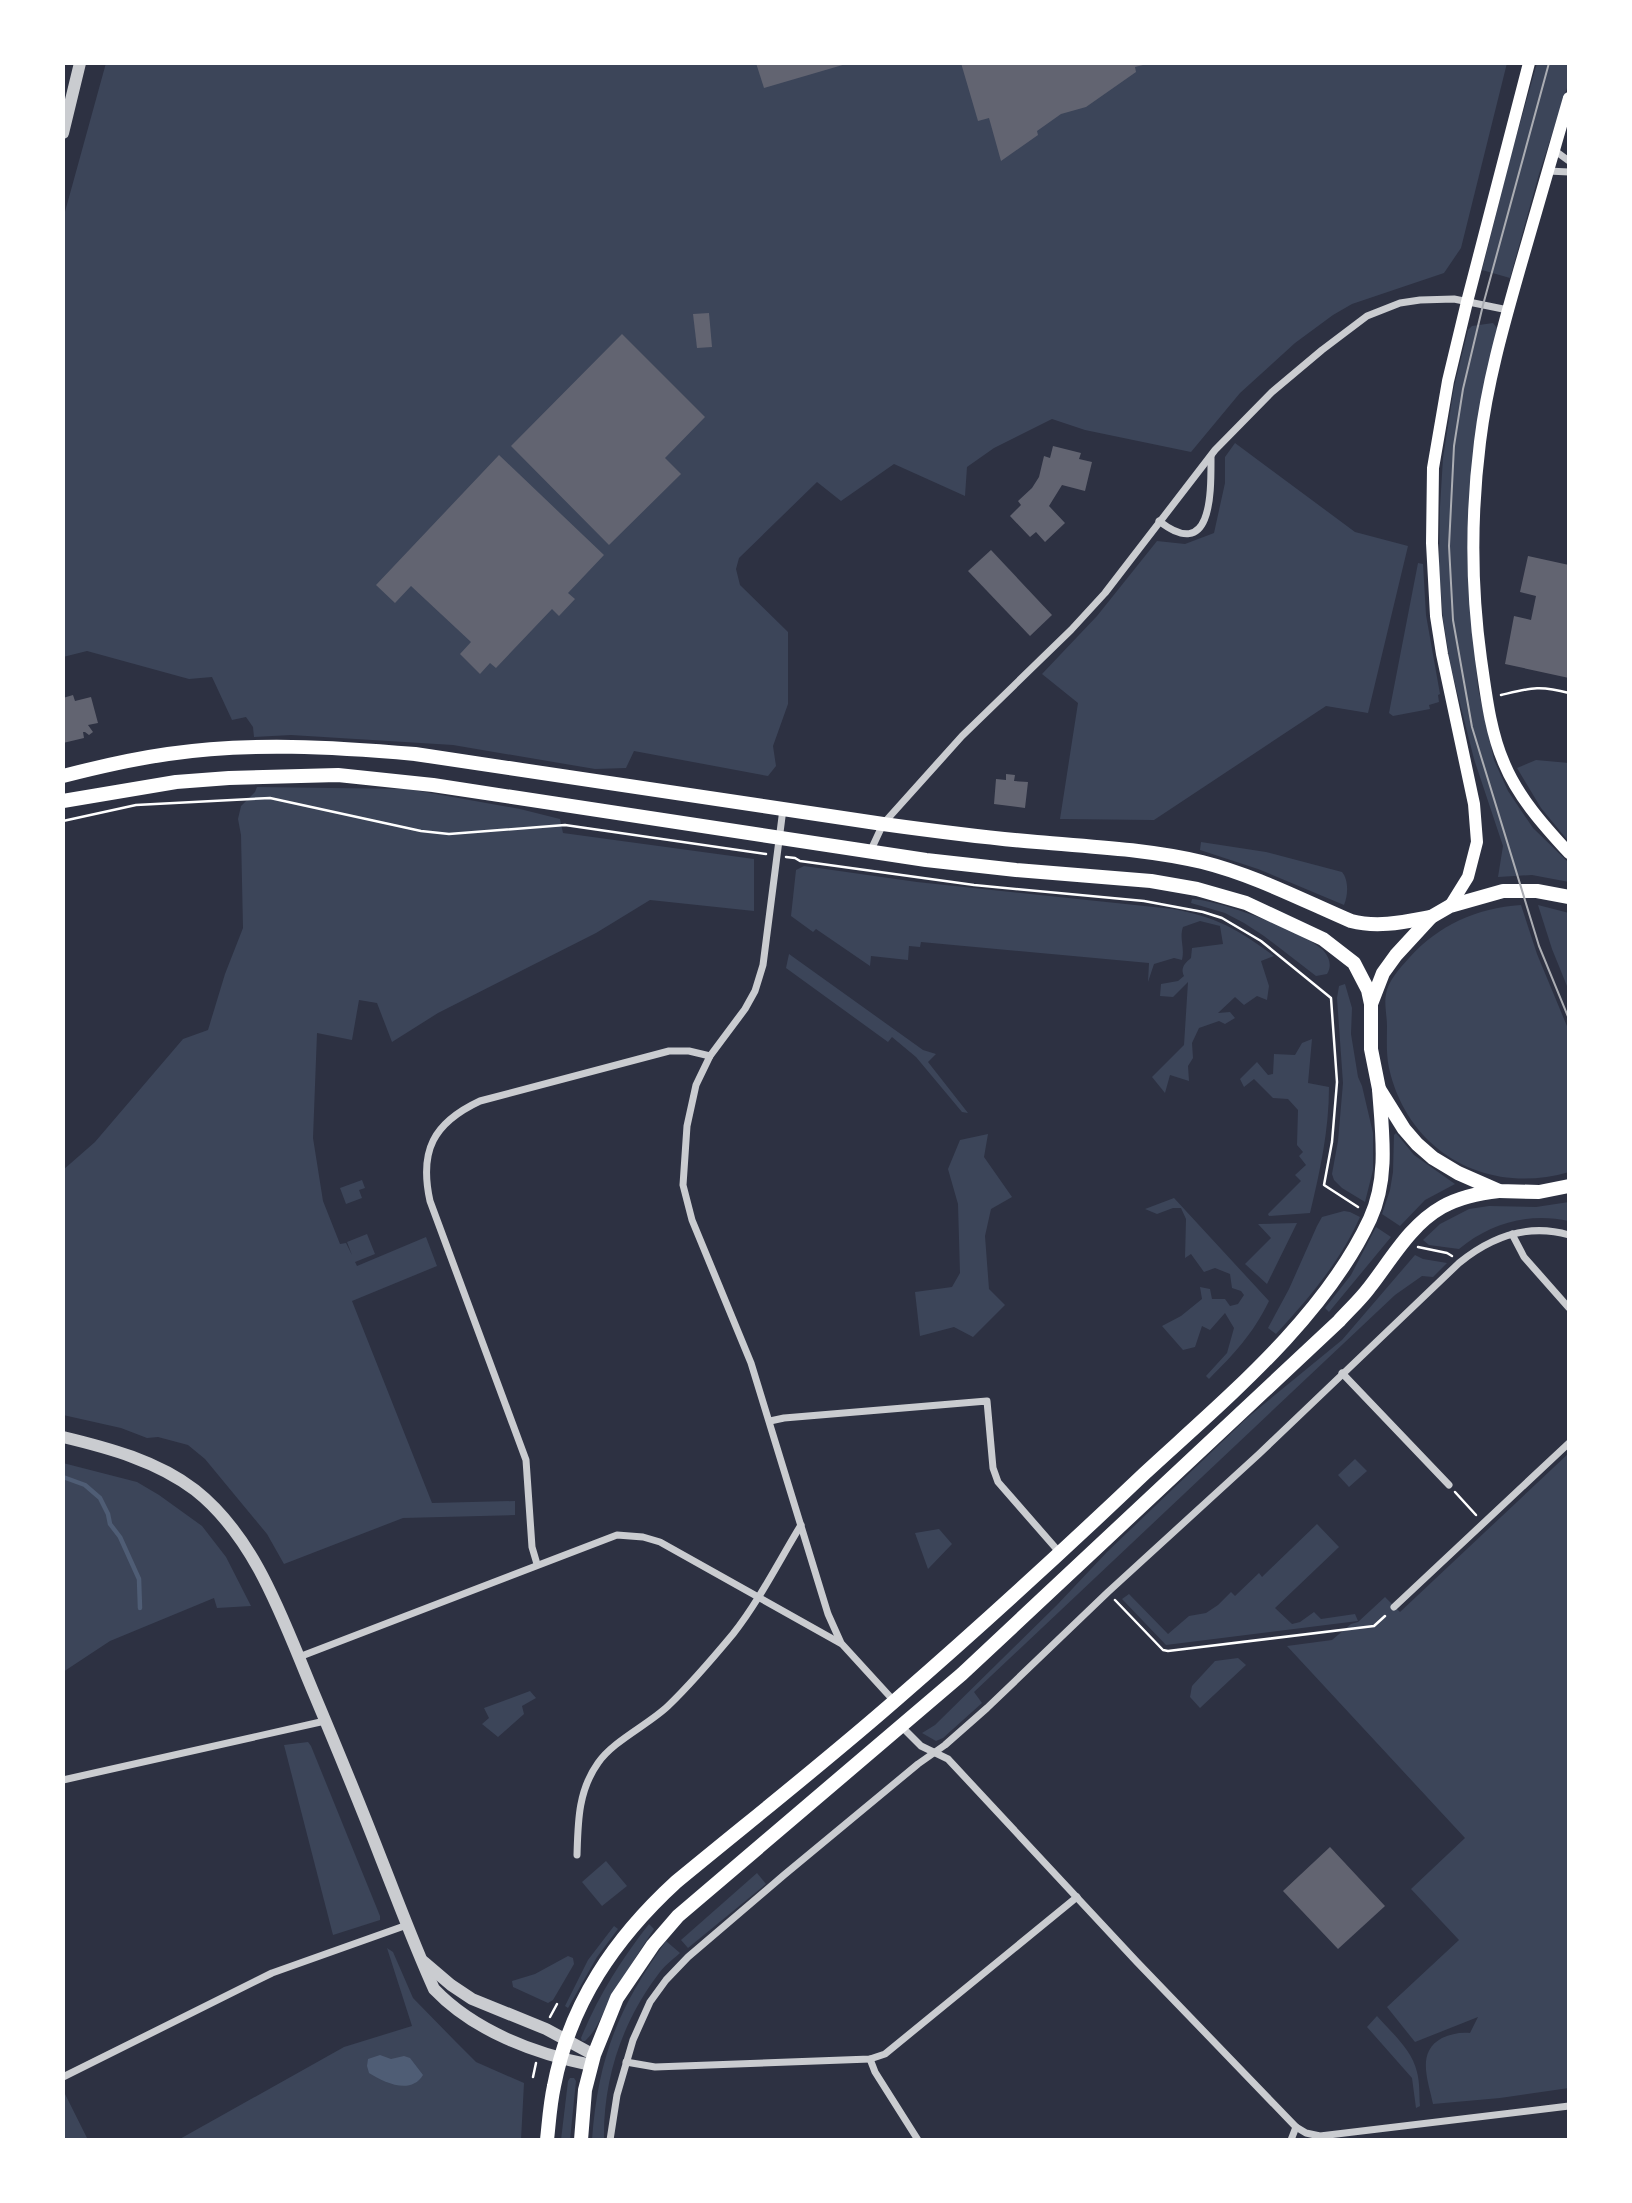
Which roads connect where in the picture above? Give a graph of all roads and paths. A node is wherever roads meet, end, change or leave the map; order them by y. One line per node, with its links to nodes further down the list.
1 (80, 63): 4 (street)
2 (1529, 63): 9 (main road)
3 (1569, 98): 5 (main road)
4 (63, 133)
5 (1554, 150): 6 (street); 7 (main road)
6 (1569, 161)
7 (1548, 171): 8 (street); 10 (main road)
8 (1569, 172)
9 (1467, 302): 10 (street); 11 (street); 26 (main road)
10 (1508, 310): 23 (main road)
11 (1211, 456): 12 (street); 12 (street)
12 (1159, 521): 19 (street)
13 (1569, 693): 14 (path)
14 (1501, 695)
15 (63, 776): 17 (main road)
16 (63, 801): 20 (main road)
17 (783, 809): 19 (main road); 20 (street)
18 (63, 821): 22 (path)
19 (883, 824): 21 (street); 27 (main road)
20 (779, 838): 21 (main road); 29 (street)
21 (870, 852): 28 (main road)
22 (759, 853)
23 (1569, 853)
24 (795, 858): 33 (path)
25 (1569, 897): 26 (main road)
26 (1450, 906): 27 (main road)
27 (1431, 917): 28 (main road)
28 (1371, 1004): 30 (main road)
29 (710, 1056): 40 (street); 47 (street)
30 (1379, 1089): 32 (main road); 33 (main road)
31 (1569, 1186): 32 (main road)
32 (1499, 1191): 36 (main road)
33 (1371, 1215): 46 (main road)
34 (1512, 1234): 35 (street); 37 (street); 38 (street)
35 (1569, 1236)
36 (1406, 1239): 37 (path); 55 (main road)
37 (1459, 1263): 39 (street)
38 (1569, 1308)
39 (1342, 1373): 43 (street); 48 (street)
40 (770, 1422): 45 (street); 46 (street)
41 (63, 1437): 52 (street)
42 (1569, 1443): 44 (street)
43 (1449, 1485): 44 (path)
44 (1483, 1523): 50 (street)
45 (801, 1525): 49 (street); 51 (street)
46 (1060, 1553): 53 (main road)
47 (537, 1564): 49 (street); 52 (street)
48 (1108, 1592): 50 (path); 56 (street)
49 (757, 1597): 51 (street); 58 (street)
50 (1394, 1607)
51 (841, 1643): 53 (street)
52 (299, 1657): 54 (street)
53 (894, 1701): 62 (main road)
54 (325, 1721): 57 (street); 60 (street)
55 (901, 1726): 56 (street); 65 (main road)
56 (934, 1752): 59 (street); 66 (street)
57 (63, 1780)
58 (577, 1855)
59 (1077, 1897): 64 (street); 69 (street)
60 (408, 1925): 61 (street); 67 (street)
61 (421, 1960): 62 (street); 63 (street)
62 (567, 2039): 63 (main road); 65 (street)
63 (560, 2059): 65 (street); 71 (main road)
64 (870, 2059): 66 (street); 70 (street)
65 (593, 2060): 72 (main road)
66 (626, 2062): 73 (street)
67 (63, 2077)
68 (1569, 2106): 69 (street)
69 (1296, 2127): 75 (street)
70 (917, 2138): 74 (street)
71 (547, 2140)
72 (581, 2140)
73 (610, 2140)
74 (907, 2140)
75 (1291, 2140)

